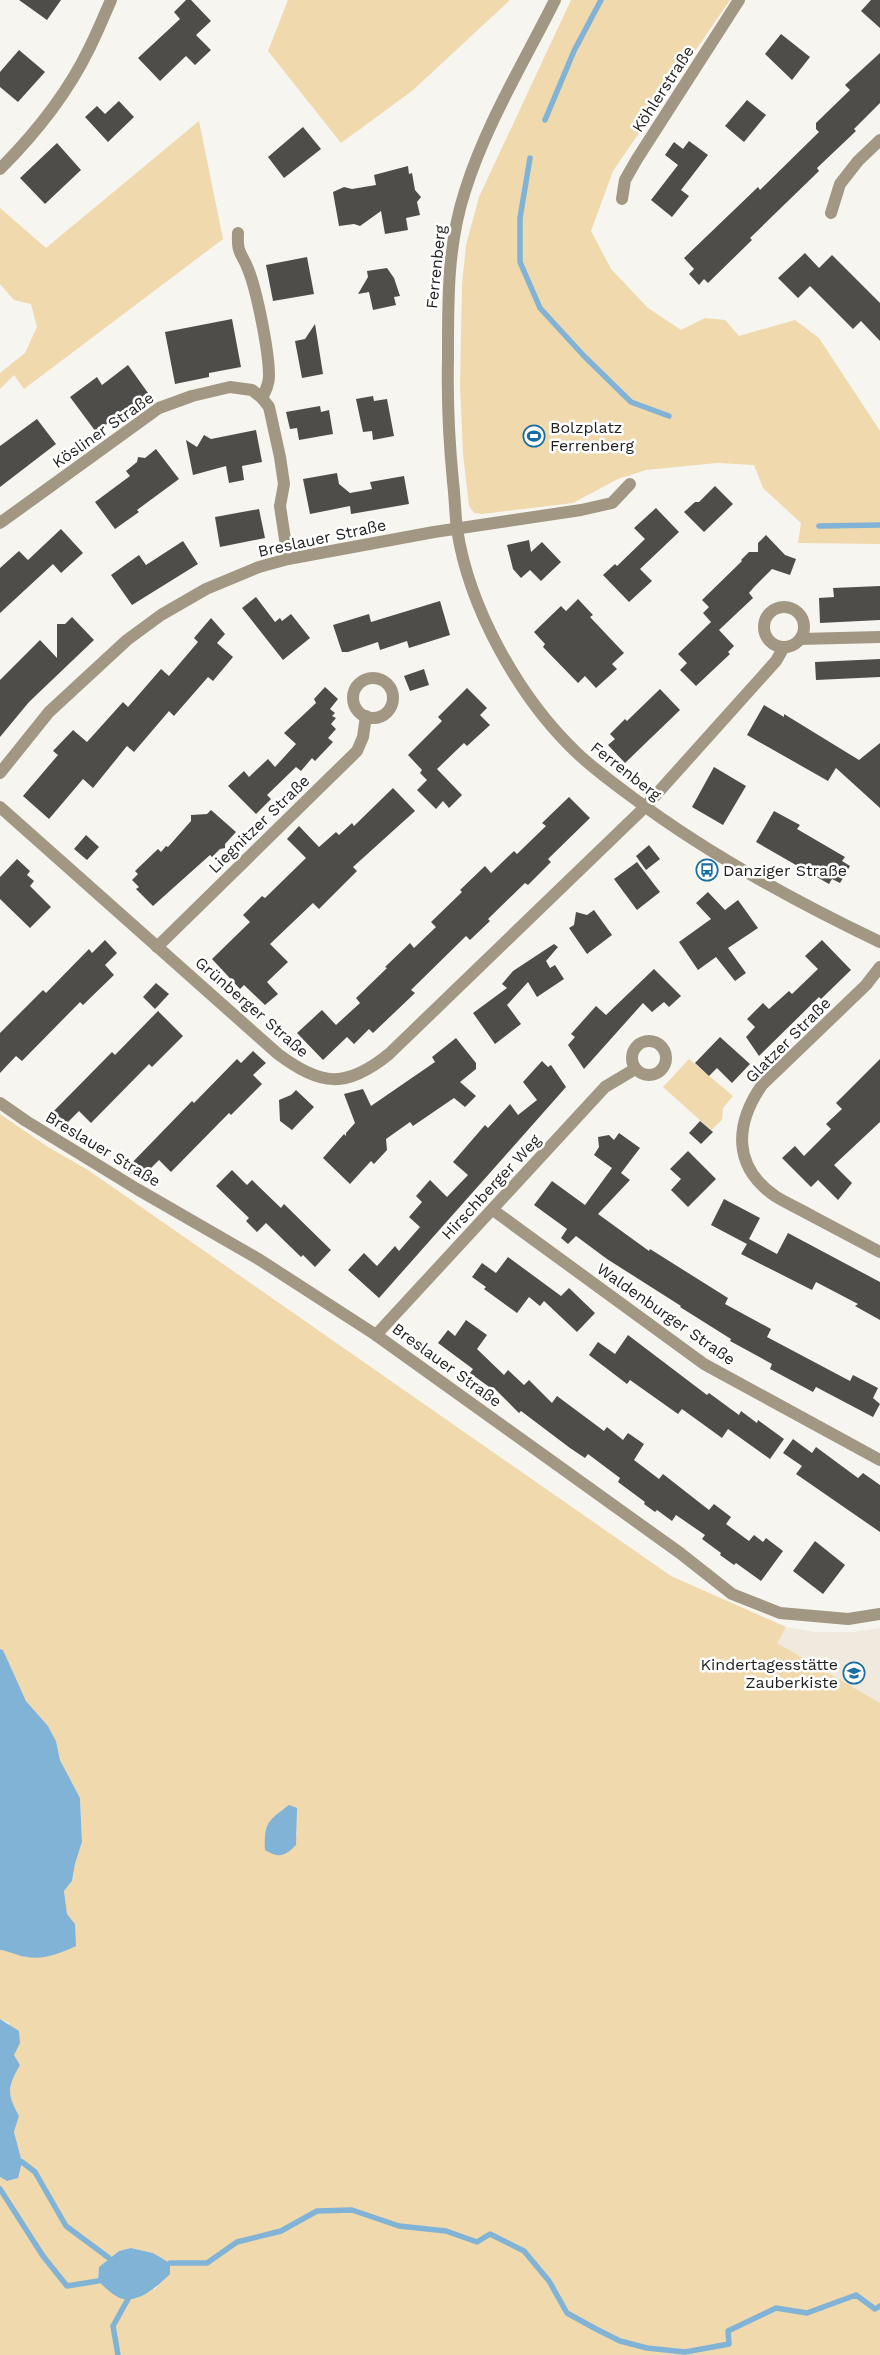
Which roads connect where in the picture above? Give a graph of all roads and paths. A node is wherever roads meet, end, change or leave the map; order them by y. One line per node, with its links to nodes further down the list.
1 (111, 0): 5 (street)
2 (555, 0): 12 (street, Ferrenberg)
3 (739, 0): 6 (street, Köhlerstraße)
4 (880, 140): 7 (street)
5 (0, 169)
6 (622, 199)
7 (831, 213)
8 (238, 233): 9 (street)
9 (262, 398): 11 (street, Kösliner Straße); 13 (street)
10 (630, 484): 12 (street)
11 (0, 523)
12 (457, 529): 13 (street, Breslauer Straße); 20 (street, Ferrenberg)
13 (288, 559): 18 (street, Breslauer Straße)
14 (880, 637): 15 (street)
15 (800, 639): 16 (street); 16 (street)
16 (784, 647): 20 (street)
17 (366, 716): 22 (street, Liegnitzer Straße)
18 (0, 773)
19 (0, 807): 22 (street, Grünberger Straße)
20 (645, 807): 21 (street, Ferrenberg); 22 (street, Grünberger Straße)
21 (880, 942)
22 (157, 947)
23 (880, 967): 27 (street, Glatzer Straße)
24 (635, 1069): 26 (street, Hirschberger Weg)
25 (0, 1103): 28 (street, Breslauer Straße)
26 (493, 1210): 28 (street, Hirschberger Weg); 29 (street, Waldenburger Straße)
27 (880, 1252)
28 (376, 1335): 30 (street, Breslauer Straße)
29 (880, 1460)
30 (880, 1614)

